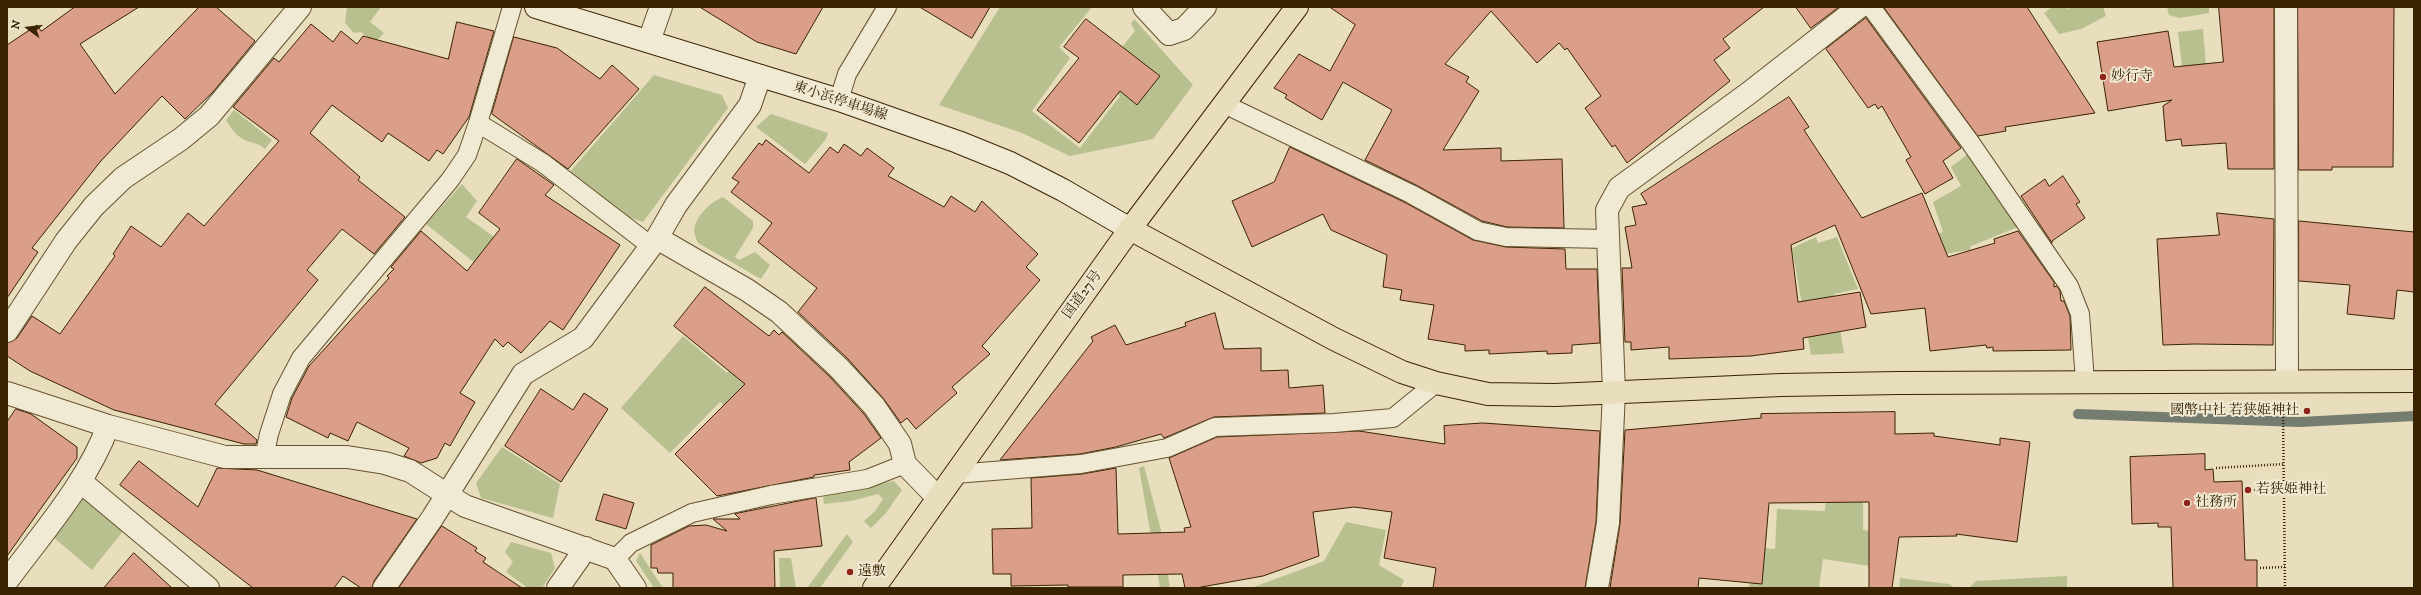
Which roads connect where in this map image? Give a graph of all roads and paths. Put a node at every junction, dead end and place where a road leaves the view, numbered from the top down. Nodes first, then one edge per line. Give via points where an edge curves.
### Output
1 (300, 7) edge
2 (512, 7) edge
3 (536, 7) edge
4 (661, 7) edge
5 (887, 7) edge
6 (1144, 7) edge
7 (1204, 7) edge
8 (1297, 7) edge
9 (1859, 7) edge
10 (1871, 7) edge
11 (2286, 7) edge
12 (649, 40) junction
13 (760, 76) junction
14 (839, 100) junction
15 (1224, 104) junction
16 (478, 123) junction
17 (1130, 230) junction
18 (1608, 239) junction
19 (654, 242) junction
20 (7, 331) edge
21 (2085, 381) junction
22 (2288, 381) junction
23 (2414, 381) edge
24 (1436, 383) junction
25 (1614, 392) junction
26 (7, 393) edge
27 (2283, 409) dead end
28 (108, 426) junction
29 (264, 458) junction
30 (905, 464) junction
31 (2284, 464) junction
32 (2216, 468) dead end
33 (954, 474) junction
34 (80, 481) junction
35 (2306, 488) dead end
36 (2245, 490) dead end
37 (2284, 490) junction
38 (446, 494) junction
39 (938, 498) junction
40 (586, 548) junction
41 (615, 559) junction
42 (2285, 567) junction
43 (2260, 568) dead end
44 (7, 581) edge
45 (208, 588) edge
46 (384, 588) edge
47 (558, 588) edge
48 (635, 588) edge
49 (874, 588) edge
50 (1597, 588) edge
51 (2285, 588) edge

1 - 20 street via 209,116 181,139 124,178 94,206 66,241
2 - 16 lane
3 - 12 street, 東小浜停車場線
4 - 12 street
5 - 14 lane via 847,74
6 - 7 street via 1169,34 1184,29
8 - 15 main road, 国道27号
9 - 18 street via 1749,93 1619,188 1607,210
10 - 21 lane via 1970,142 2069,286 2080,314
11 - 22 street
12 - 13 street, 東小浜停車場線
13 - 14 street, 東小浜停車場線
13 - 19 street via 750,105 676,205
14 - 17 street, 東小浜停車場線 via 958,142 1010,164 1063,190
15 - 17 main road, 国道27号
15 - 18 lane via 1411,194 1478,231 1506,237
16 - 19 lane via 542,163
16 - 29 lane via 467,155 450,180 301,358 282,394
17 - 24 main road via 1334,338 1402,372
17 - 33 main road, 国道27号
18 - 25 street
19 - 30 street via 747,290 779,312 874,406 900,444
19 - 38 street via 583,338 523,374
21 - 22 main road
21 - 25 main road via 1789,385
22 - 23 main road
24 - 25 main road via 1488,394 1555,395
24 - 33 lane via 1393,418 1334,423 1215,427 1167,448 1081,464
25 - 50 street via 1608,523
26 - 28 street
27 - 31 path
28 - 29 street via 226,457
28 - 34 street via 101,445
29 - 38 street via 347,456 385,463 410,471
30 - 39 street
30 - 41 lane via 867,479 770,495 692,514 631,543
31 - 32 path
31 - 37 path
33 - 39 main road, 国道27号
34 - 44 street
34 - 45 street
35 - 37 path
36 - 37 path
37 - 42 path
38 - 40 street via 465,506
38 - 46 street
39 - 49 main road, 国道27号
40 - 41 street
40 - 47 street
41 - 48 street
42 - 43 path
42 - 51 path

